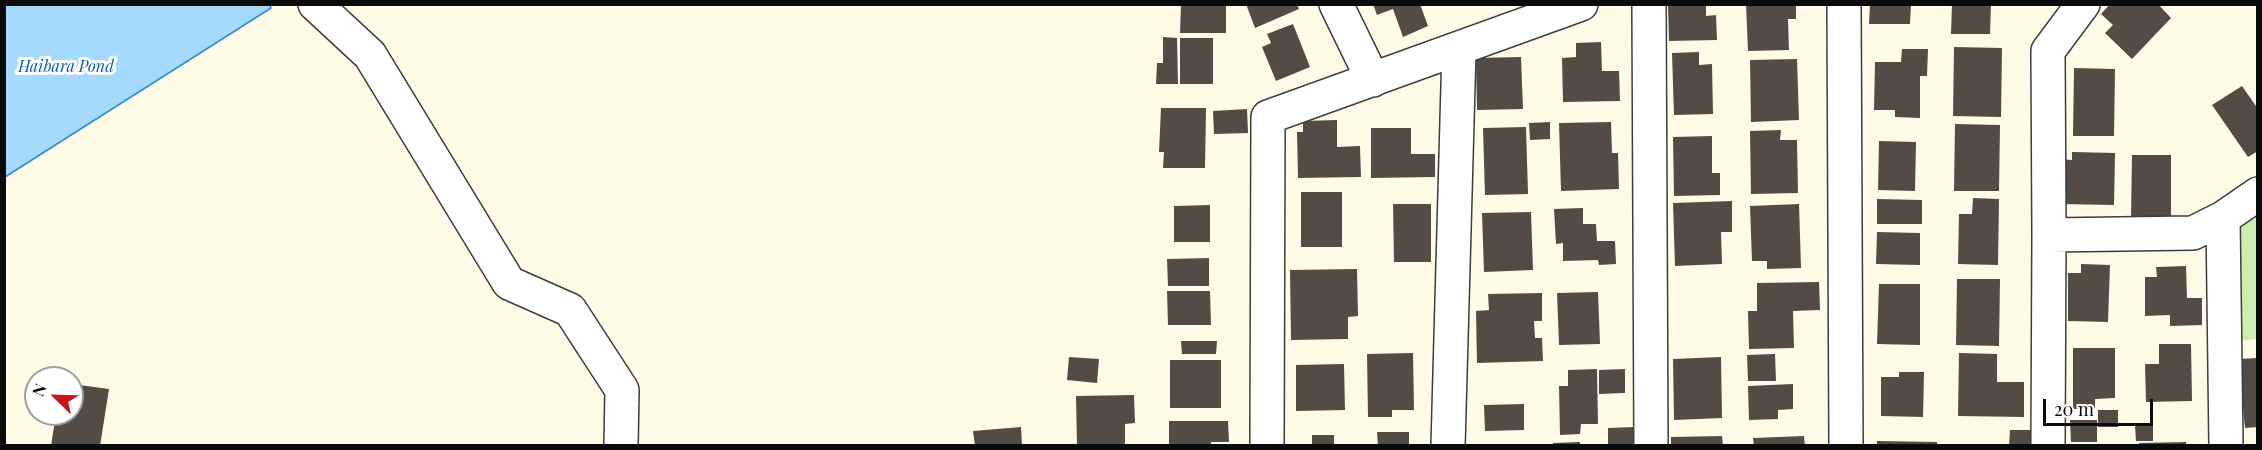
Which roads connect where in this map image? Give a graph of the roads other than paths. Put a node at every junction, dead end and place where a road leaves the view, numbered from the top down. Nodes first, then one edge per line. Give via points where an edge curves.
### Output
1 (315, 4) edge
2 (1336, 4) edge
3 (1581, 4) edge
4 (1649, 4) edge
5 (1844, 4) edge
6 (2085, 5) edge
7 (1459, 49) junction
8 (1373, 80) junction
9 (2258, 194) edge
10 (2223, 218) junction
11 (2049, 235) junction
12 (621, 446) edge
13 (1267, 446) edge
14 (1448, 446) edge
15 (1651, 446) edge
16 (1846, 446) edge
17 (2048, 446) edge
18 (2226, 446) edge

1 - 12 street via 370,55 509,283 570,310 622,390
2 - 8 street
3 - 7 street
4 - 15 street
5 - 16 street
6 - 11 street via 2048,51
7 - 8 street
7 - 14 street
8 - 13 street via 1268,117
9 - 10 street
10 - 11 street via 2193,232
10 - 18 street
11 - 17 street

